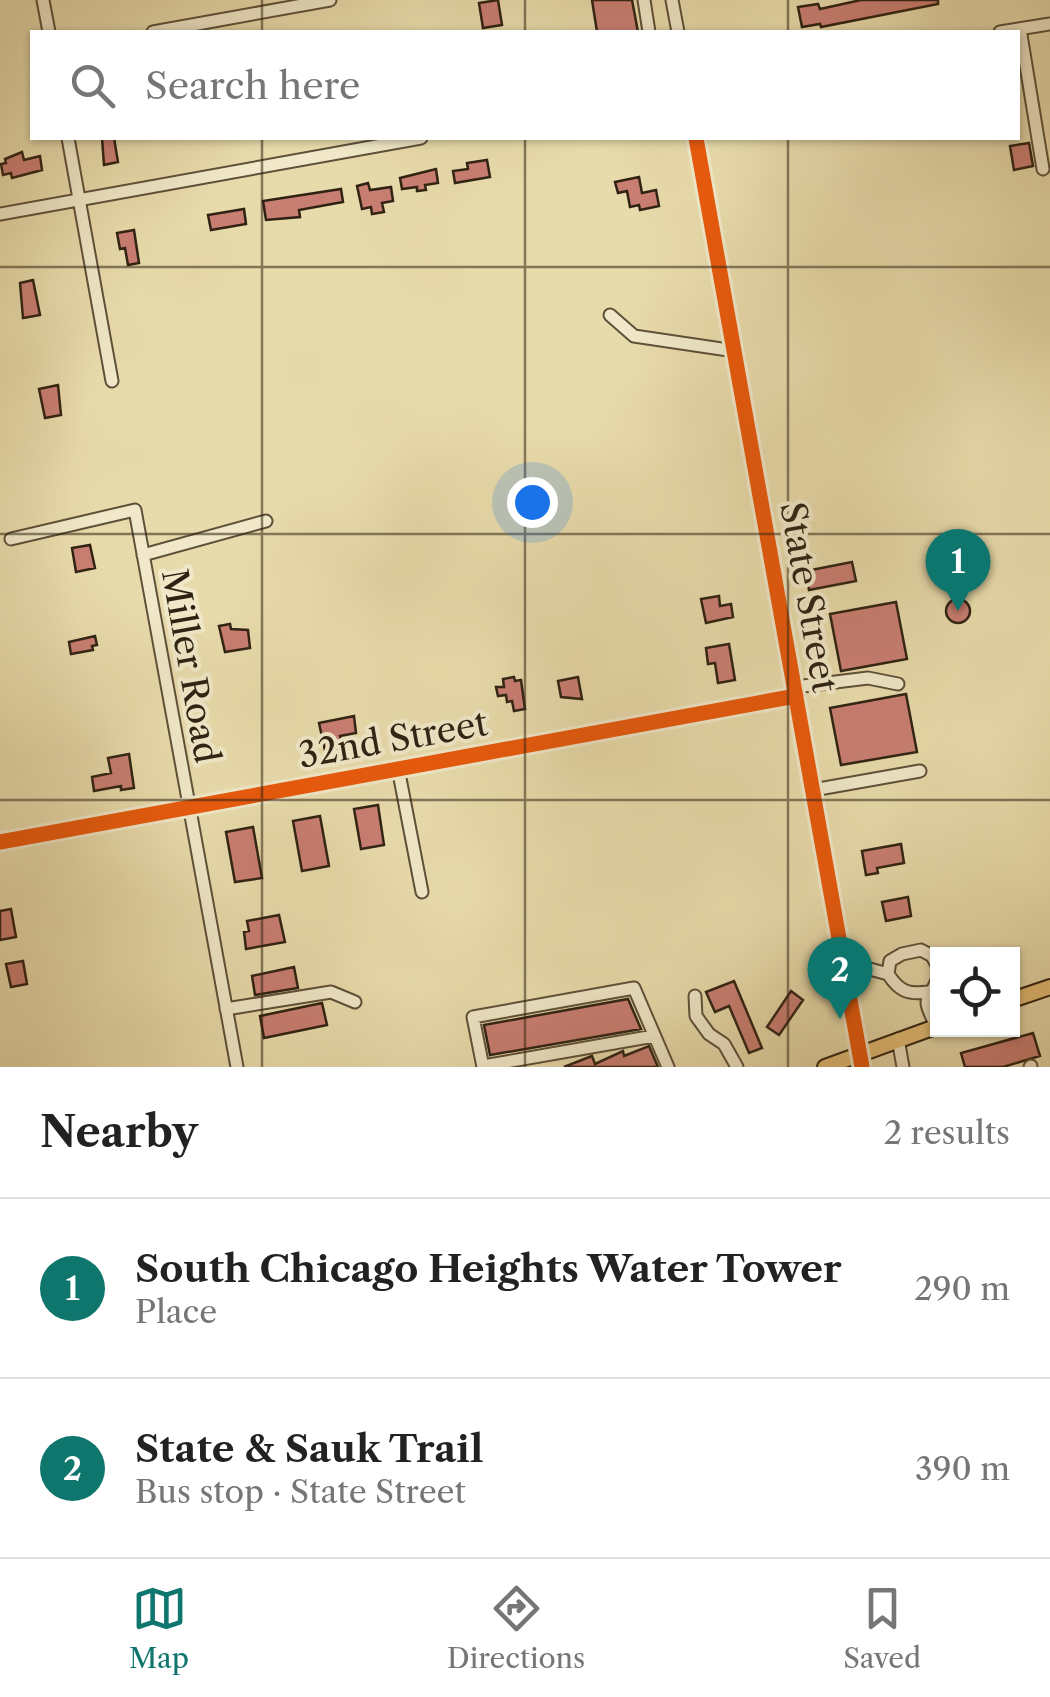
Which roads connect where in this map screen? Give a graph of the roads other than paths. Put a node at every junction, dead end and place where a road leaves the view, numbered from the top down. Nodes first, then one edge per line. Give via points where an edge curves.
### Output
1 (43, 0) edge
2 (330, 0) edge
3 (644, 0) edge
4 (672, 0) edge
5 (1050, 24) edge
6 (1020, 29) junction
7 (49, 30) edge
8 (164, 30) edge
9 (649, 30) edge
10 (678, 30) edge
11 (1013, 30) edge
12 (68, 140) edge
13 (410, 140) edge
14 (696, 140) edge
15 (1044, 168) dead end
16 (79, 199) junction
17 (0, 214) edge
18 (610, 315) dead end
19 (734, 352) junction
20 (112, 381) dead end
21 (266, 520) dead end
22 (12, 539) dead end
23 (144, 555) junction
24 (898, 684) dead end
25 (795, 692) junction
26 (398, 768) junction
27 (920, 772) dead end
28 (813, 790) junction
29 (188, 807) junction
30 (0, 842) edge
31 (422, 892) dead end
32 (930, 955) edge
33 (846, 972) junction
34 (888, 974) junction
35 (1050, 987) edge
36 (930, 989) edge
37 (928, 992) junction
38 (695, 996) dead end
39 (1020, 997) edge
40 (354, 1002) dead end
41 (226, 1009) junction
42 (930, 1013) edge
43 (930, 1029) edge
44 (654, 1036) junction
45 (898, 1040) junction
46 (861, 1060) edge
47 (513, 1064) edge
48 (483, 1066) edge
49 (237, 1067) edge
50 (668, 1067) edge
51 (737, 1067) edge
52 (825, 1067) edge
53 (903, 1067) edge

1 - 7 street
2 - 8 street
3 - 9 street
4 - 10 street
5 - 6 street
6 - 11 street
6 - 15 street
12 - 16 street
13 - 16 street
14 - 19 street, State Street
16 - 17 street
16 - 20 street
18 - 19 street via 634,336
19 - 25 street, State Street
21 - 23 street
22 - 23 street, Miller Road via 135,510
23 - 29 street, Miller Road
24 - 25 street, 32nd Street via 868,678
25 - 26 street, 32nd Street
25 - 28 street, State Street
26 - 29 street, 32nd Street
26 - 31 street
27 - 28 street
28 - 33 street, State Street
29 - 30 street, 32nd Street
29 - 41 street, Miller Road
32 - 34 street via 902,954 890,961
33 - 34 street
33 - 46 street, State Street
34 - 37 street via 912,995
35 - 39 main road
36 - 37 street
37 - 42 street
38 - 51 street via 696,1016
40 - 41 street via 331,992
41 - 49 street, Miller Road
43 - 45 main road
44 - 47 street
44 - 48 street via 634,988 473,1017
44 - 50 street
45 - 46 main road
45 - 53 street
46 - 52 main road
47 - 48 street

